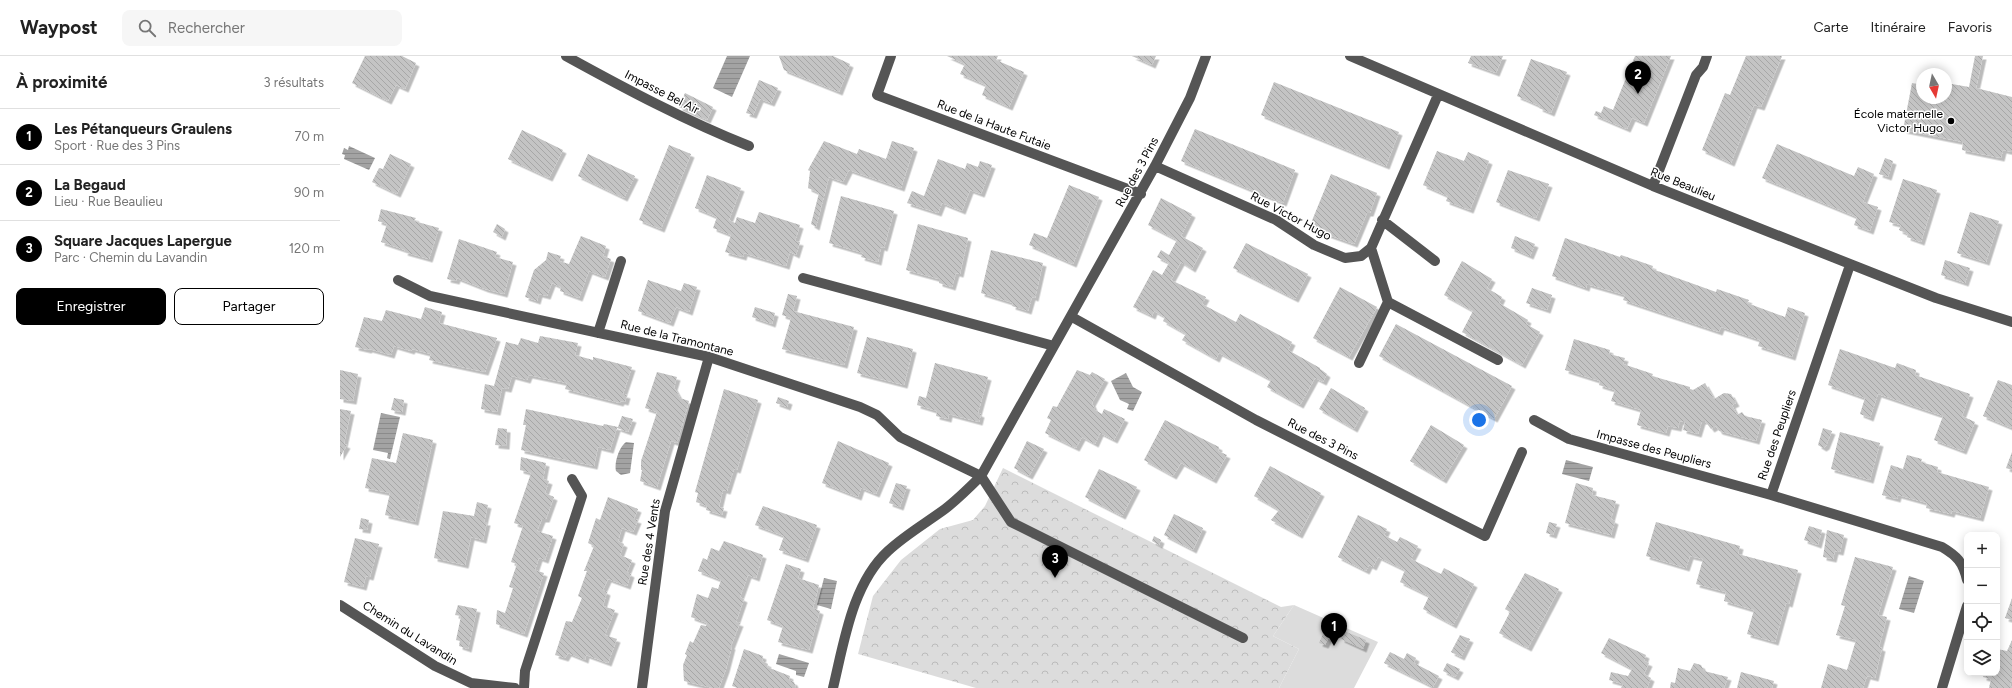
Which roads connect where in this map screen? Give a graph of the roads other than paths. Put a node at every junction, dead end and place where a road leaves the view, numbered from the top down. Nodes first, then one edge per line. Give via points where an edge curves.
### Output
1 (566, 56) edge
2 (891, 56) edge
3 (1206, 56) edge
4 (1350, 56) edge
5 (1707, 56) edge
6 (1438, 95) junction
7 (749, 146) dead end
8 (1156, 166) junction
9 (1652, 186) junction
10 (1141, 194) junction
11 (1382, 220) junction
12 (1371, 248) junction
13 (621, 261) dead end
14 (1435, 261) dead end
15 (1850, 265) junction
16 (803, 278) dead end
17 (398, 280) dead end
18 (1388, 302) junction
19 (1072, 317) junction
20 (2012, 322) edge
21 (598, 333) junction
22 (1054, 346) junction
23 (709, 357) junction
24 (1498, 360) dead end
25 (1359, 363) dead end
26 (1534, 420) dead end
27 (1522, 452) dead end
28 (981, 476) junction
29 (572, 478) dead end
30 (1771, 495) junction
31 (1964, 568) edge
32 (340, 605) edge
33 (1964, 616) edge
34 (1243, 638) dead end
35 (515, 688) edge
36 (524, 688) edge
37 (642, 688) edge
38 (833, 688) edge
39 (1942, 688) edge

1 - 7 street, Impasse Bel Air via 701,127
2 - 10 street, Rue de la Haute Futaie via 877,95
3 - 8 street, Rue des 3 Pins via 1190,98
4 - 6 street, Rue Beaulieu
5 - 9 street via 1696,75
6 - 9 street, Rue Beaulieu
6 - 11 street
8 - 10 street, Rue des 3 Pins
8 - 12 street, Rue Victor Hugo via 1276,220 1314,245 1345,258 1361,256
9 - 15 street, Rue Beaulieu
10 - 19 street, Rue des 3 Pins
11 - 12 street
11 - 14 street
12 - 18 street
13 - 21 street
15 - 20 street, Rue Beaulieu via 1936,298
15 - 30 street, Rue des Peupliers
16 - 22 street
17 - 21 street, Rue de la Tramontane via 430,296
18 - 24 street
18 - 25 street
19 - 22 street, Rue des 3 Pins
19 - 27 street, Rue des 3 Pins via 1256,420 1485,536
21 - 23 street, Rue de la Tramontane
22 - 28 street, Rue des 3 Pins
23 - 28 street, Rue de la Tramontane via 860,407 877,415 900,437
23 - 37 street, Rue des 4 Vents via 665,511
26 - 30 street, Impasse des Peupliers via 1568,439
28 - 34 street via 1010,522
28 - 38 street via 945,509 886,552 859,593
29 - 36 street via 582,496 525,671
30 - 31 street, Rue des Peupliers via 1942,547 1956,556
32 - 35 street, Chemin du Lavandin via 441,669 471,683
33 - 39 street

